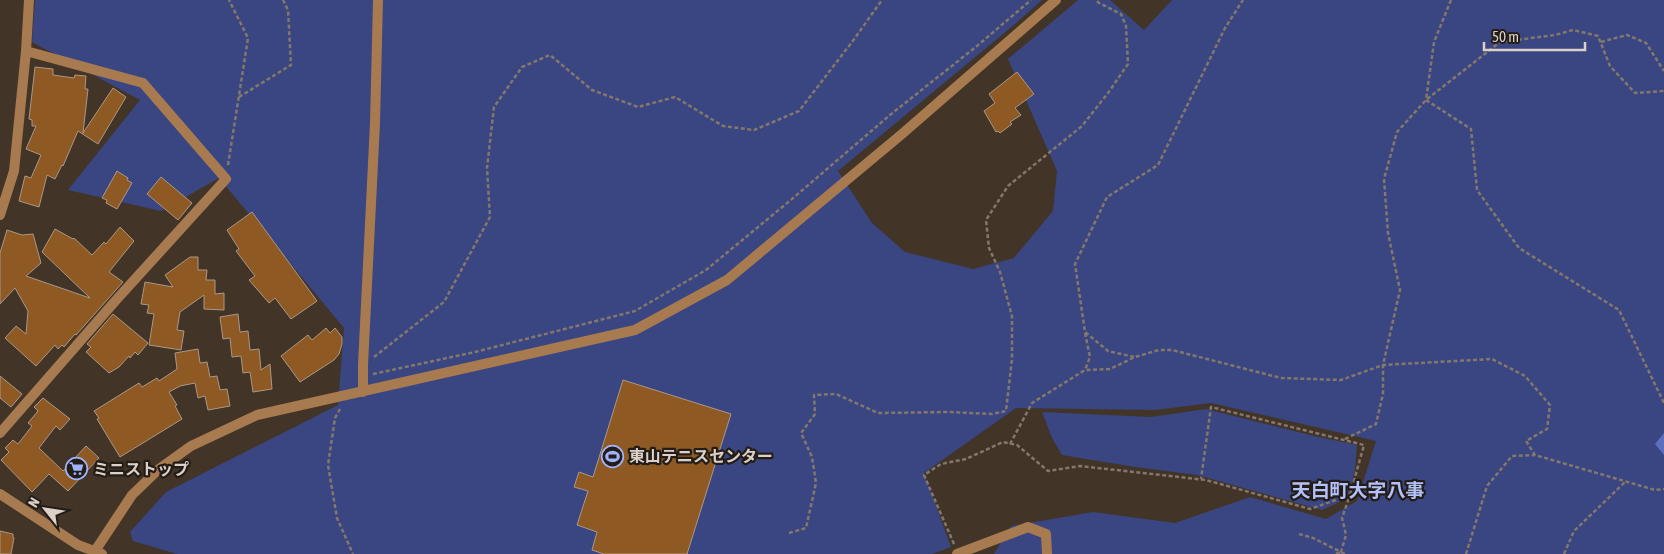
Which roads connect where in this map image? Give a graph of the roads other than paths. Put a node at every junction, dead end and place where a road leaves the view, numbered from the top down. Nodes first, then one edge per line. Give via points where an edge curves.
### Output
1 (29, 0) edge
2 (378, 0) edge
3 (1056, 0) edge
4 (26, 51) junction
5 (0, 215) edge
6 (363, 392) junction
7 (0, 433) edge
8 (0, 494) edge
9 (969, 552) edge
10 (96, 553) edge
11 (958, 554) edge
12 (1047, 554) edge

1 - 4 street
2 - 6 street
3 - 6 street via 727,280 635,330
4 - 5 street via 14,171
4 - 7 street via 144,83 226,179
6 - 10 street via 257,415 190,446 132,495
8 - 10 street
9 - 11 street
9 - 12 street via 1028,527 1046,534

